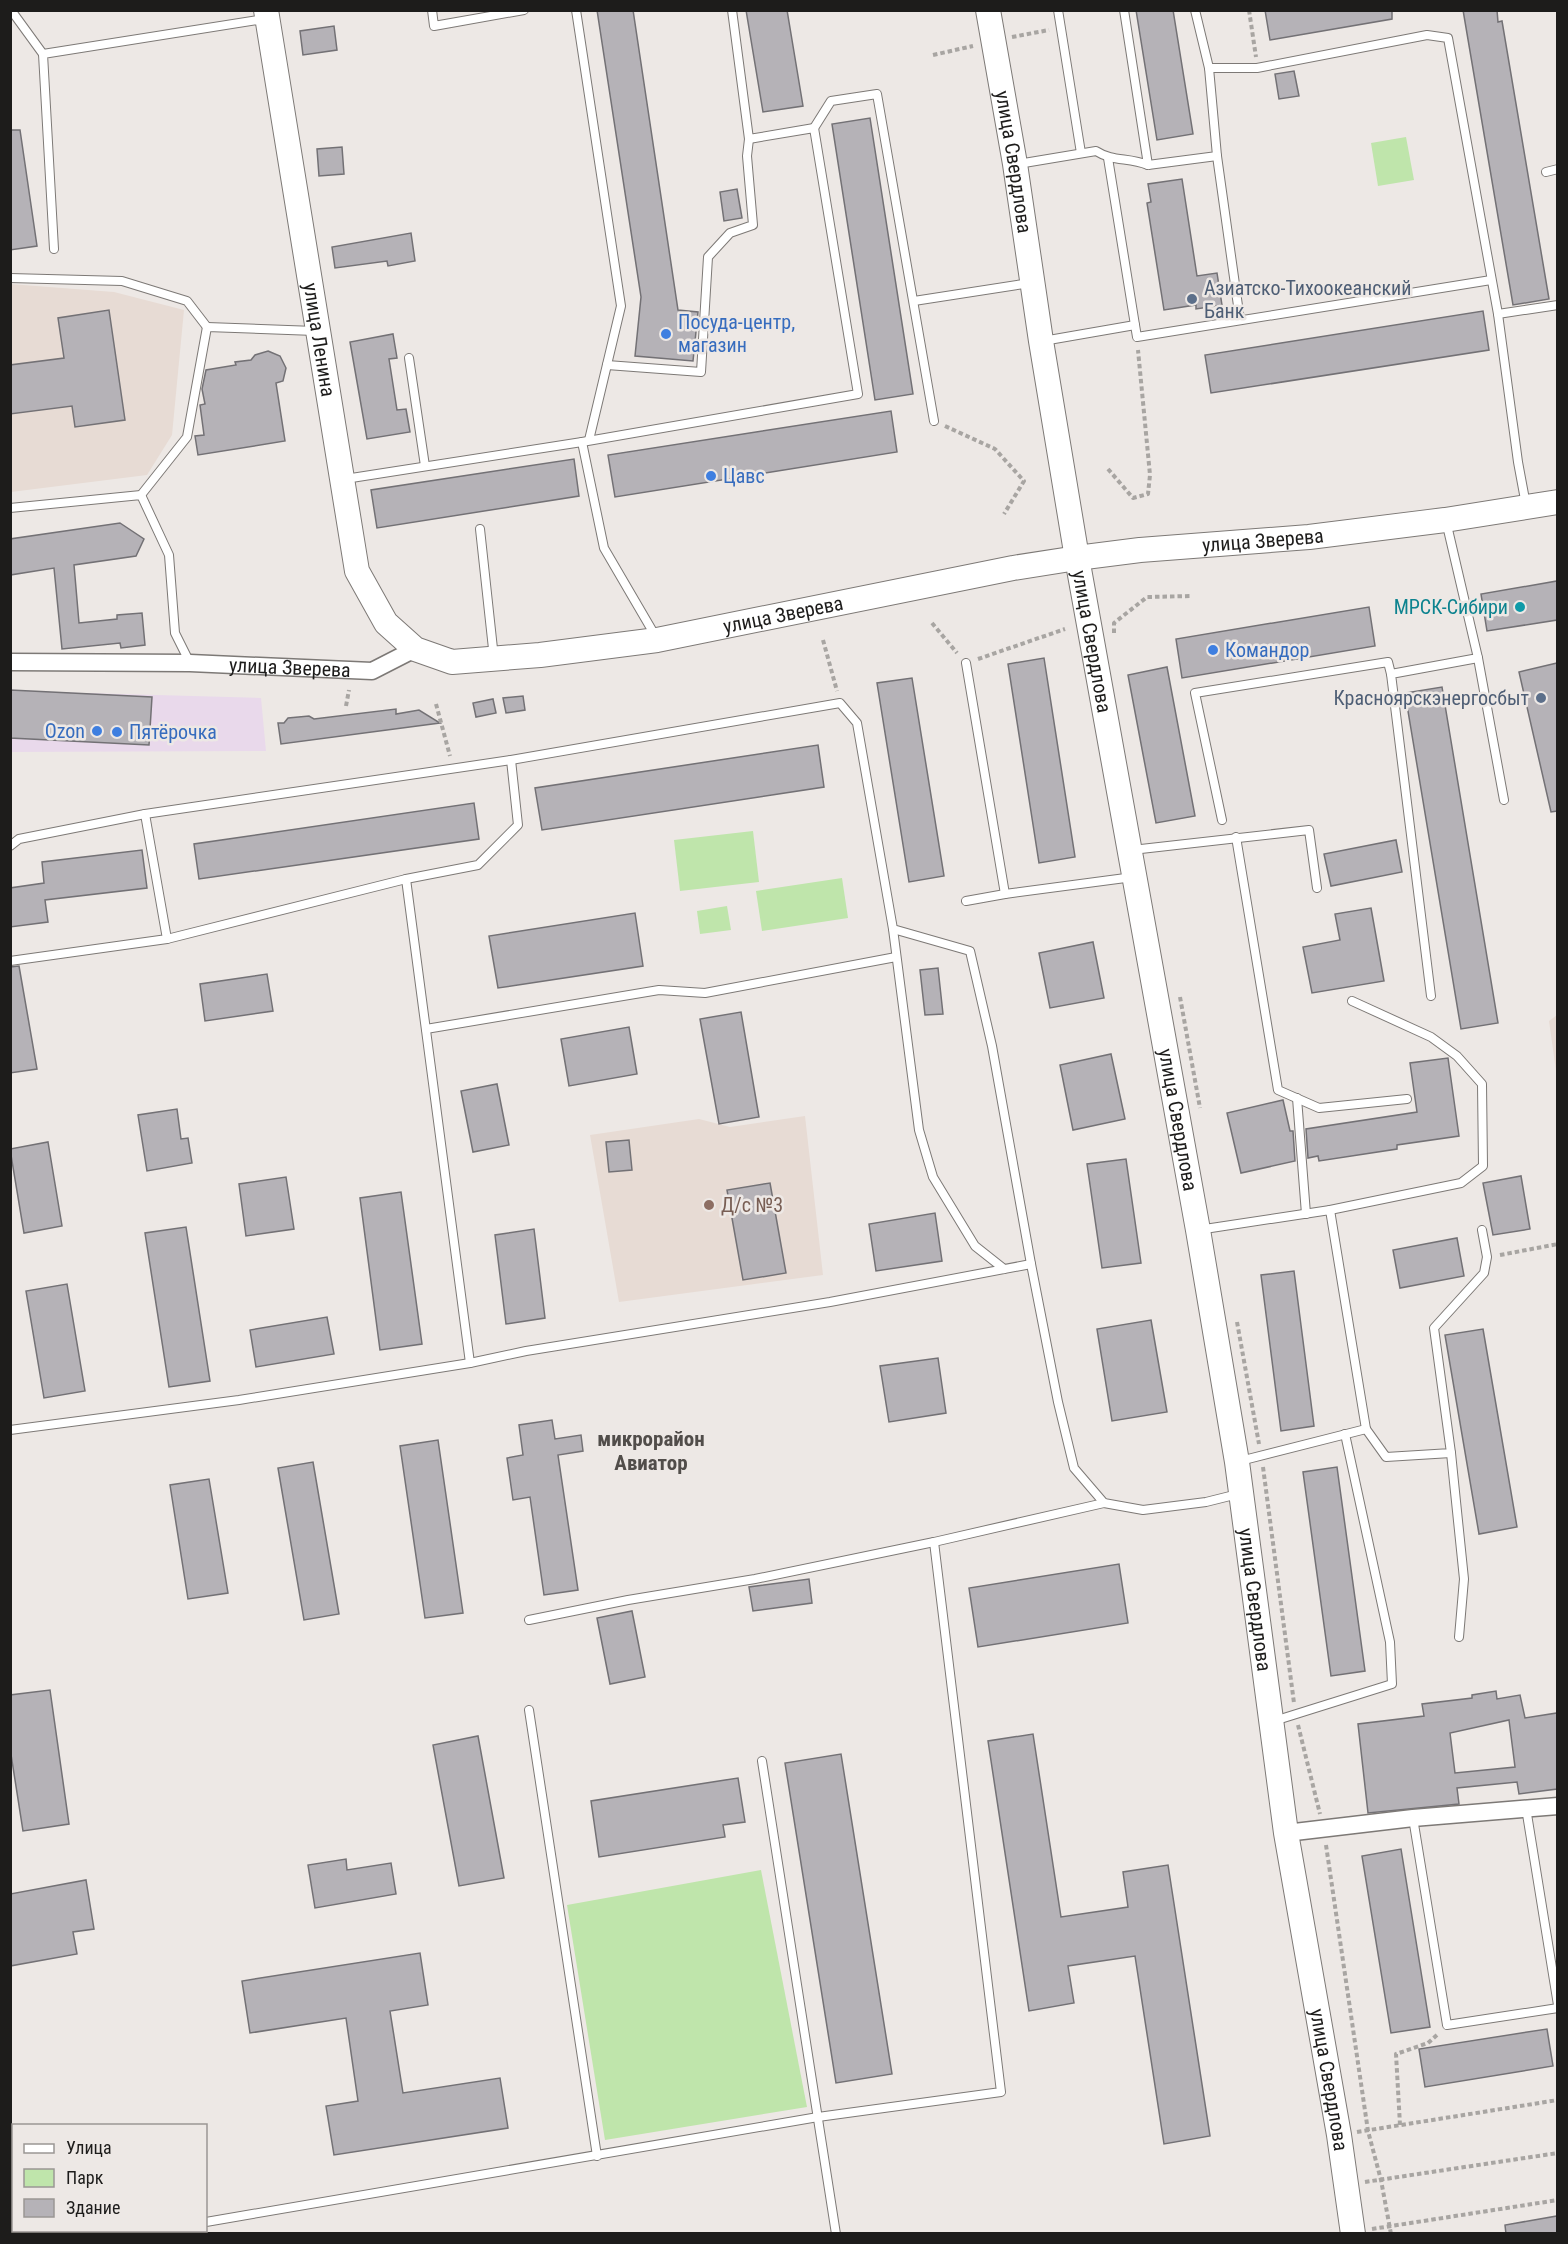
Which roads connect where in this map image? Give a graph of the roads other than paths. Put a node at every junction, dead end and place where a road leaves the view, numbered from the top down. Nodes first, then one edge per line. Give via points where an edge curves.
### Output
1 (11, 10) edge
2 (432, 10) edge
3 (524, 10) edge
4 (576, 10) edge
5 (732, 10) edge
6 (988, 10) edge
7 (1058, 10) edge
8 (1124, 10) edge
9 (1196, 10) edge
10 (267, 15) edge
11 (43, 54) junction
12 (1209, 68) junction
13 (814, 128) junction
14 (749, 139) junction
15 (1081, 153) junction
16 (1217, 156) junction
17 (1108, 158) junction
18 (1015, 164) junction
19 (1148, 165) junction
20 (1557, 169) edge
21 (1546, 172) dead end
22 (54, 249) dead end
23 (10, 278) edge
24 (1491, 280) junction
25 (1032, 283) junction
26 (914, 301) junction
27 (1557, 305) edge
28 (1498, 314) junction
29 (1240, 320) junction
30 (1135, 325) junction
31 (207, 327) junction
32 (319, 331) junction
33 (1041, 341) junction
34 (409, 358) dead end
35 (607, 365) junction
36 (934, 421) road end
37 (586, 441) junction
38 (425, 466) junction
39 (342, 479) junction
40 (141, 495) junction
41 (1557, 502) edge
42 (10, 508) edge
43 (1527, 508) junction
44 (1446, 520) junction
45 (480, 529) dead end
46 (1077, 558) junction
47 (657, 640) junction
48 (415, 650) junction
49 (494, 658) junction
50 (1478, 658) junction
51 (10, 662) edge
52 (190, 663) junction
53 (966, 663) road end
54 (1391, 674) junction
55 (511, 760) junction
56 (1504, 800) dead end
57 (145, 814) junction
58 (1222, 820) dead end
59 (1236, 837) junction
60 (10, 846) edge
61 (1128, 850) junction
62 (1133, 876) junction
63 (406, 879) junction
64 (1317, 888) dead end
65 (1005, 894) junction
66 (966, 902) dead end
67 (893, 929) junction
68 (167, 939) junction
69 (896, 957) junction
70 (10, 961) edge
71 (1431, 996) dead end
72 (1352, 1001) dead end
73 (426, 1029) junction
74 (1296, 1098) junction
75 (1407, 1099) dead end
76 (1330, 1210) junction
77 (1306, 1214) junction
78 (1198, 1230) junction
79 (1482, 1230) dead end
80 (1031, 1263) junction
81 (1004, 1269) junction
82 (470, 1363) junction
83 (1366, 1429) junction
84 (10, 1430) edge
85 (1345, 1434) junction
86 (1450, 1453) junction
87 (1237, 1462) junction
88 (1241, 1494) junction
89 (1104, 1503) junction
90 (934, 1542) junction
91 (530, 1620) dead end
92 (1459, 1637) dead end
93 (529, 1710) dead end
94 (1273, 1721) junction
95 (762, 1761) dead end
96 (1557, 1806) edge
97 (1526, 1808) junction
98 (1413, 1818) junction
99 (1286, 1833) junction
100 (1557, 2006) edge
101 (818, 2117) junction
102 (597, 2156) junction
103 (207, 2222) edge
104 (1353, 2233) edge
105 (836, 2234) edge

1 - 11 lane
2 - 3 lane via 434,26
4 - 35 lane via 621,306
5 - 14 lane
6 - 18 main road, улица Свердлова
7 - 15 lane
8 - 19 lane
9 - 12 lane
10 - 11 lane
10 - 32 main road, улица Ленина
11 - 22 lane
12 - 16 lane
12 - 24 lane via 1257,68 1428,34 1448,38
13 - 14 lane
13 - 26 lane via 831,101 877,94
13 - 37 lane via 858,394
14 - 35 lane via 753,225 730,233 708,257 702,372
15 - 17 lane via 1096,151
15 - 18 lane
16 - 19 lane
16 - 29 lane
17 - 19 lane via 1132,159
17 - 30 lane
18 - 25 main road, улица Свердлова
20 - 21 lane
23 - 31 lane via 122,280 187,301
24 - 28 lane
24 - 29 lane
25 - 26 lane
25 - 33 main road, улица Свердлова
26 - 36 lane
27 - 28 lane
28 - 43 lane
29 - 30 lane via 1137,337
30 - 33 lane
31 - 32 lane
31 - 40 lane via 187,437
32 - 39 main road, улица Ленина
33 - 46 main road, улица Свердлова
34 - 38 lane
35 - 37 lane
37 - 38 lane
37 - 47 lane via 604,548
38 - 39 lane
39 - 48 main road, улица Ленина via 357,571 386,623
40 - 42 lane
40 - 52 lane via 169,555 175,633
41 - 43 main road, улица Зверева
43 - 44 main road, улица Зверева
44 - 46 main road, улица Зверева
44 - 50 lane
45 - 49 lane
46 - 47 main road, улица Зверева
46 - 61 main road, улица Свердлова
47 - 49 main road, улица Зверева
48 - 49 main road, улица Зверева via 452,662
48 - 52 street, улица Зверева via 372,671
50 - 54 lane
50 - 56 lane
51 - 52 street, улица Зверева
53 - 65 lane
54 - 58 lane via 1388,662 1195,693
54 - 71 lane
55 - 57 lane
55 - 63 lane via 518,825 478,865
55 - 67 lane via 840,703 857,723
57 - 60 lane via 19,839
57 - 68 lane
59 - 61 lane
59 - 64 lane via 1309,830
59 - 74 lane via 1278,1090
61 - 62 main road, улица Свердлова
62 - 65 lane
62 - 78 main road, улица Свердлова
63 - 68 lane
63 - 73 lane
65 - 66 lane
67 - 69 lane
67 - 80 lane via 970,951 992,1046
68 - 70 lane
69 - 73 lane via 705,993 659,990
69 - 81 lane via 919,1130 933,1177 975,1246
72 - 76 lane via 1431,1037 1457,1056 1482,1084 1483,1167 1461,1183
73 - 82 lane
74 - 75 lane via 1319,1108
74 - 77 lane
76 - 77 lane
76 - 83 lane
77 - 78 lane
78 - 87 main road, улица Свердлова
79 - 86 lane via 1487,1257 1484,1274 1434,1329
80 - 81 lane
80 - 89 lane via 1074,1468
81 - 82 lane
82 - 84 lane via 239,1400
83 - 85 lane
83 - 86 lane via 1386,1457
85 - 87 lane
85 - 94 lane via 1390,1642 1392,1684
86 - 92 lane via 1464,1579
87 - 88 main road, улица Свердлова
88 - 89 lane via 1143,1510
88 - 94 main road, улица Свердлова
89 - 90 lane
90 - 91 lane
90 - 101 lane via 1001,2092
93 - 102 lane
94 - 99 main road, улица Свердлова
95 - 101 lane
96 - 97 street
97 - 98 street
97 - 100 lane
98 - 99 street
98 - 100 lane via 1447,2025
99 - 104 main road, улица Свердлова
101 - 102 lane
101 - 105 lane
102 - 103 lane

